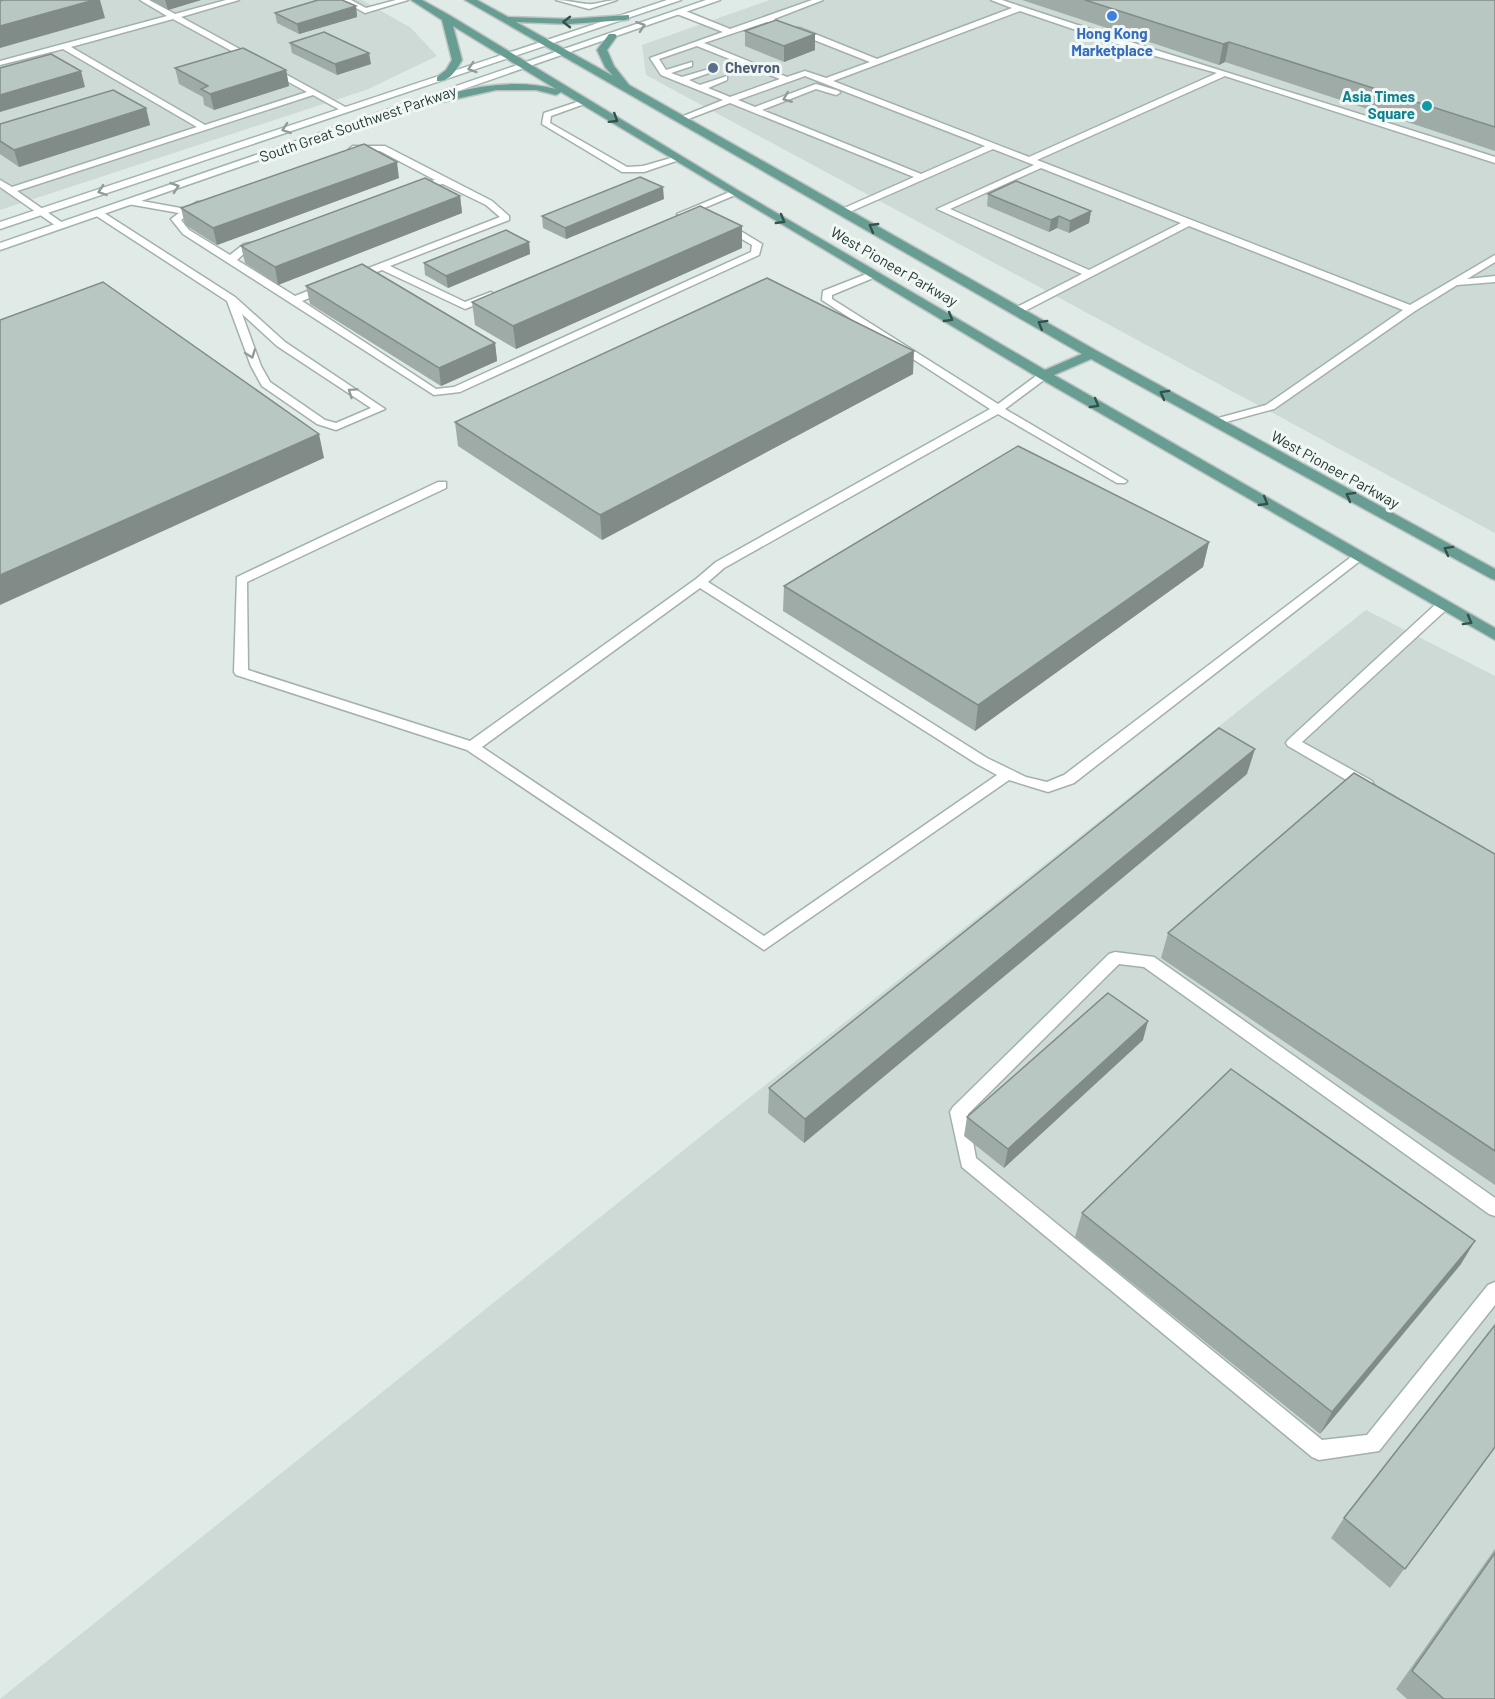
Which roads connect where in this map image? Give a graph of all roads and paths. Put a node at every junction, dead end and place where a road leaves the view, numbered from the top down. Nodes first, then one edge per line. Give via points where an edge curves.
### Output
1 (144, 0) edge
2 (235, 0) edge
3 (346, 0) edge
4 (404, 0) edge
5 (416, 0) edge
6 (470, 0) edge
7 (560, 0) edge
8 (613, 0) edge
9 (715, 0) edge
10 (819, 0) edge
11 (995, 0) edge
12 (672, 1) edge
13 (1020, 8) junction
14 (680, 12) junction
15 (175, 16) junction
16 (446, 17) junction
17 (626, 17) junction
18 (503, 18) junction
19 (767, 19) junction
20 (730, 32) junction
21 (612, 36) junction
22 (697, 43) junction
23 (548, 44) junction
24 (64, 46) junction
25 (562, 53) junction
26 (721, 53) junction
27 (510, 56) junction
28 (705, 58) dead end
29 (738, 60) junction
30 (878, 62) junction
31 (0, 63) edge
32 (689, 64) dead end
33 (722, 65) dead end
34 (526, 66) junction
35 (754, 66) junction
36 (706, 71) dead end
37 (739, 72) dead end
38 (664, 73) junction
39 (1225, 73) junction
40 (724, 78) dead end
41 (440, 79) junction
42 (786, 79) junction
43 (682, 80) junction
44 (826, 81) junction
45 (700, 88) junction
46 (315, 92) junction
47 (632, 93) junction
48 (730, 100) junction
49 (586, 102) junction
50 (345, 109) junction
51 (900, 109) junction
52 (755, 110) junction
53 (397, 111) junction
54 (680, 119) junction
55 (204, 128) junction
56 (992, 146) junction
57 (340, 153) edge
58 (678, 159) junction
59 (1029, 160) junction
60 (1495, 160) edge
61 (1041, 165) junction
62 (921, 177) junction
63 (444, 181) junction
64 (4, 188) edge
65 (407, 190) edge
66 (735, 193) junction
67 (210, 200) edge
68 (131, 202) junction
69 (696, 208) junction
70 (845, 211) junction
71 (42, 212) junction
72 (187, 212) junction
73 (98, 213) junction
74 (706, 214) edge
75 (674, 218) edge
76 (716, 220) edge
77 (1189, 222) junction
78 (0, 225) edge
79 (62, 226) junction
80 (268, 239) edge
81 (0, 247) edge
82 (1495, 258) edge
83 (231, 260) junction
84 (382, 266) junction
85 (874, 274) junction
86 (1090, 274) junction
87 (1495, 279) edge
88 (1453, 284) junction
89 (498, 292) edge
90 (231, 299) junction
91 (294, 300) junction
92 (1411, 309) junction
93 (1019, 310) junction
94 (1092, 354) junction
95 (1044, 375) junction
96 (998, 409) junction
97 (1215, 422) junction
98 (1121, 481) dead end
99 (442, 485) dead end
100 (1359, 556) junction
101 (1495, 575) edge
102 (700, 582) junction
103 (1442, 606) junction
104 (1495, 635) edge
105 (471, 747) junction
106 (1008, 774) junction
107 (1384, 795) edge
108 (1495, 1208) edge
109 (1495, 1291) edge

1 - 15 lane
2 - 15 lane
3 - 4 lane via 365,11
5 - 16 main road, West Pioneer Parkway
6 - 18 main road, West Pioneer Parkway
7 - 8 lane via 589,7
9 - 14 main road, South Great Southwest Parkway
10 - 19 lane
11 - 13 lane
12 - 17 main road, South Great Southwest Parkway
13 - 30 lane
13 - 39 lane
14 - 20 lane
21 -> 14 main road, South Great Southwest Parkway
15 - 24 lane
15 - 46 lane
16 - 27 main road, West Pioneer Parkway
16 - 41 main road via 457,60
17 -> 18 main road via 590,22
17 - 23 main road, South Great Southwest Parkway
18 - 23 main road, West Pioneer Parkway
19 - 20 lane
19 - 30 lane
20 - 22 lane
21 - 25 main road, South Great Southwest Parkway
21 - 47 main road via 602,50 610,67
22 - 26 lane
22 - 38 lane via 654,58
23 - 25 main road, West Pioneer Parkway
23 - 27 main road, South Great Southwest Parkway
24 - 31 lane
24 - 55 lane
25 - 34 main road, South Great Southwest Parkway
25 - 47 main road, West Pioneer Parkway
26 - 28 lane
26 - 29 lane
27 - 34 main road, West Pioneer Parkway
27 -> 41 main road, South Great Southwest Parkway
29 - 33 lane
29 - 35 lane
30 - 44 lane
32 - 38 lane
34 - 49 main road, West Pioneer Parkway
34 - 53 main road, South Great Southwest Parkway
35 - 37 lane
35 - 42 lane
36 - 43 lane
38 - 43 lane
39 - 59 lane
39 - 60 lane
40 - 45 lane
41 - 50 main road, South Great Southwest Parkway
42 - 44 lane via 805,73
42 - 48 lane
43 - 45 lane
44 - 51 lane
45 - 48 lane
46 - 50 lane
46 - 55 lane
47 - 54 main road, West Pioneer Parkway
48 - 52 lane
48 - 54 lane
49 - 53 main road via 537,85 503,86
49 -> 58 main road, West Pioneer Parkway
49 - 58 lane via 547,115 546,124 624,170 644,170
50 -> 71 main road, South Great Southwest Parkway
51 -> 52 lane via 890,113 816,86
51 - 56 lane
52 - 62 lane
68 -> 53 main road, South Great Southwest Parkway
54 - 70 main road, West Pioneer Parkway
55 - 64 lane
56 - 59 lane
56 - 62 lane
57 - 63 lane via 382,148
58 - 66 main road, West Pioneer Parkway
59 - 61 lane
61 - 77 lane
61 - 86 lane via 942,208
62 - 70 lane
63 - 65 lane
63 - 84 lane via 489,203 506,218
64 - 71 lane
66 - 69 lane
66 -> 85 main road, West Pioneer Parkway
67 - 72 lane
68 - 72 lane
68 - 73 main road, South Great Southwest Parkway
69 - 74 lane
69 - 75 lane
93 -> 70 main road, West Pioneer Parkway
71 - 78 main road, South Great Southwest Parkway
71 - 79 lane
72 - 83 lane via 176,219 186,232
73 - 79 main road, South Great Southwest Parkway
73 - 90 lane
76 - 91 lane via 758,244 756,253 456,390 434,392
77 - 86 lane
77 - 92 lane
79 - 81 main road, South Great Southwest Parkway
80 - 83 lane via 247,246
82 - 88 lane
83 - 91 lane
84 - 89 lane via 465,306
84 - 91 lane
85 -> 95 main road, West Pioneer Parkway
85 - 96 lane via 827,292 827,300
86 - 93 lane
87 - 88 lane
88 - 92 lane
90 -> 90 lane via 266,384 321,422 336,427 379,409 281,344
92 - 97 lane via 1270,407
94 -> 93 main road, West Pioneer Parkway
94 - 95 main road
97 -> 94 main road, West Pioneer Parkway
95 - 96 lane
95 -> 100 main road, West Pioneer Parkway
96 - 98 lane
96 - 102 lane via 720,565
101 -> 97 main road, West Pioneer Parkway
99 - 105 lane via 241,580 241,672
100 - 103 main road, West Pioneer Parkway
100 - 106 lane via 1069,778 1048,787 1022,782
102 - 105 lane
102 - 106 lane
103 -> 104 main road, West Pioneer Parkway
103 - 107 lane via 1293,743
105 - 106 lane via 764,944
108 - 109 lane via 1148,961 1115,958 959,1112 968,1162 1319,1450 1372,1444

